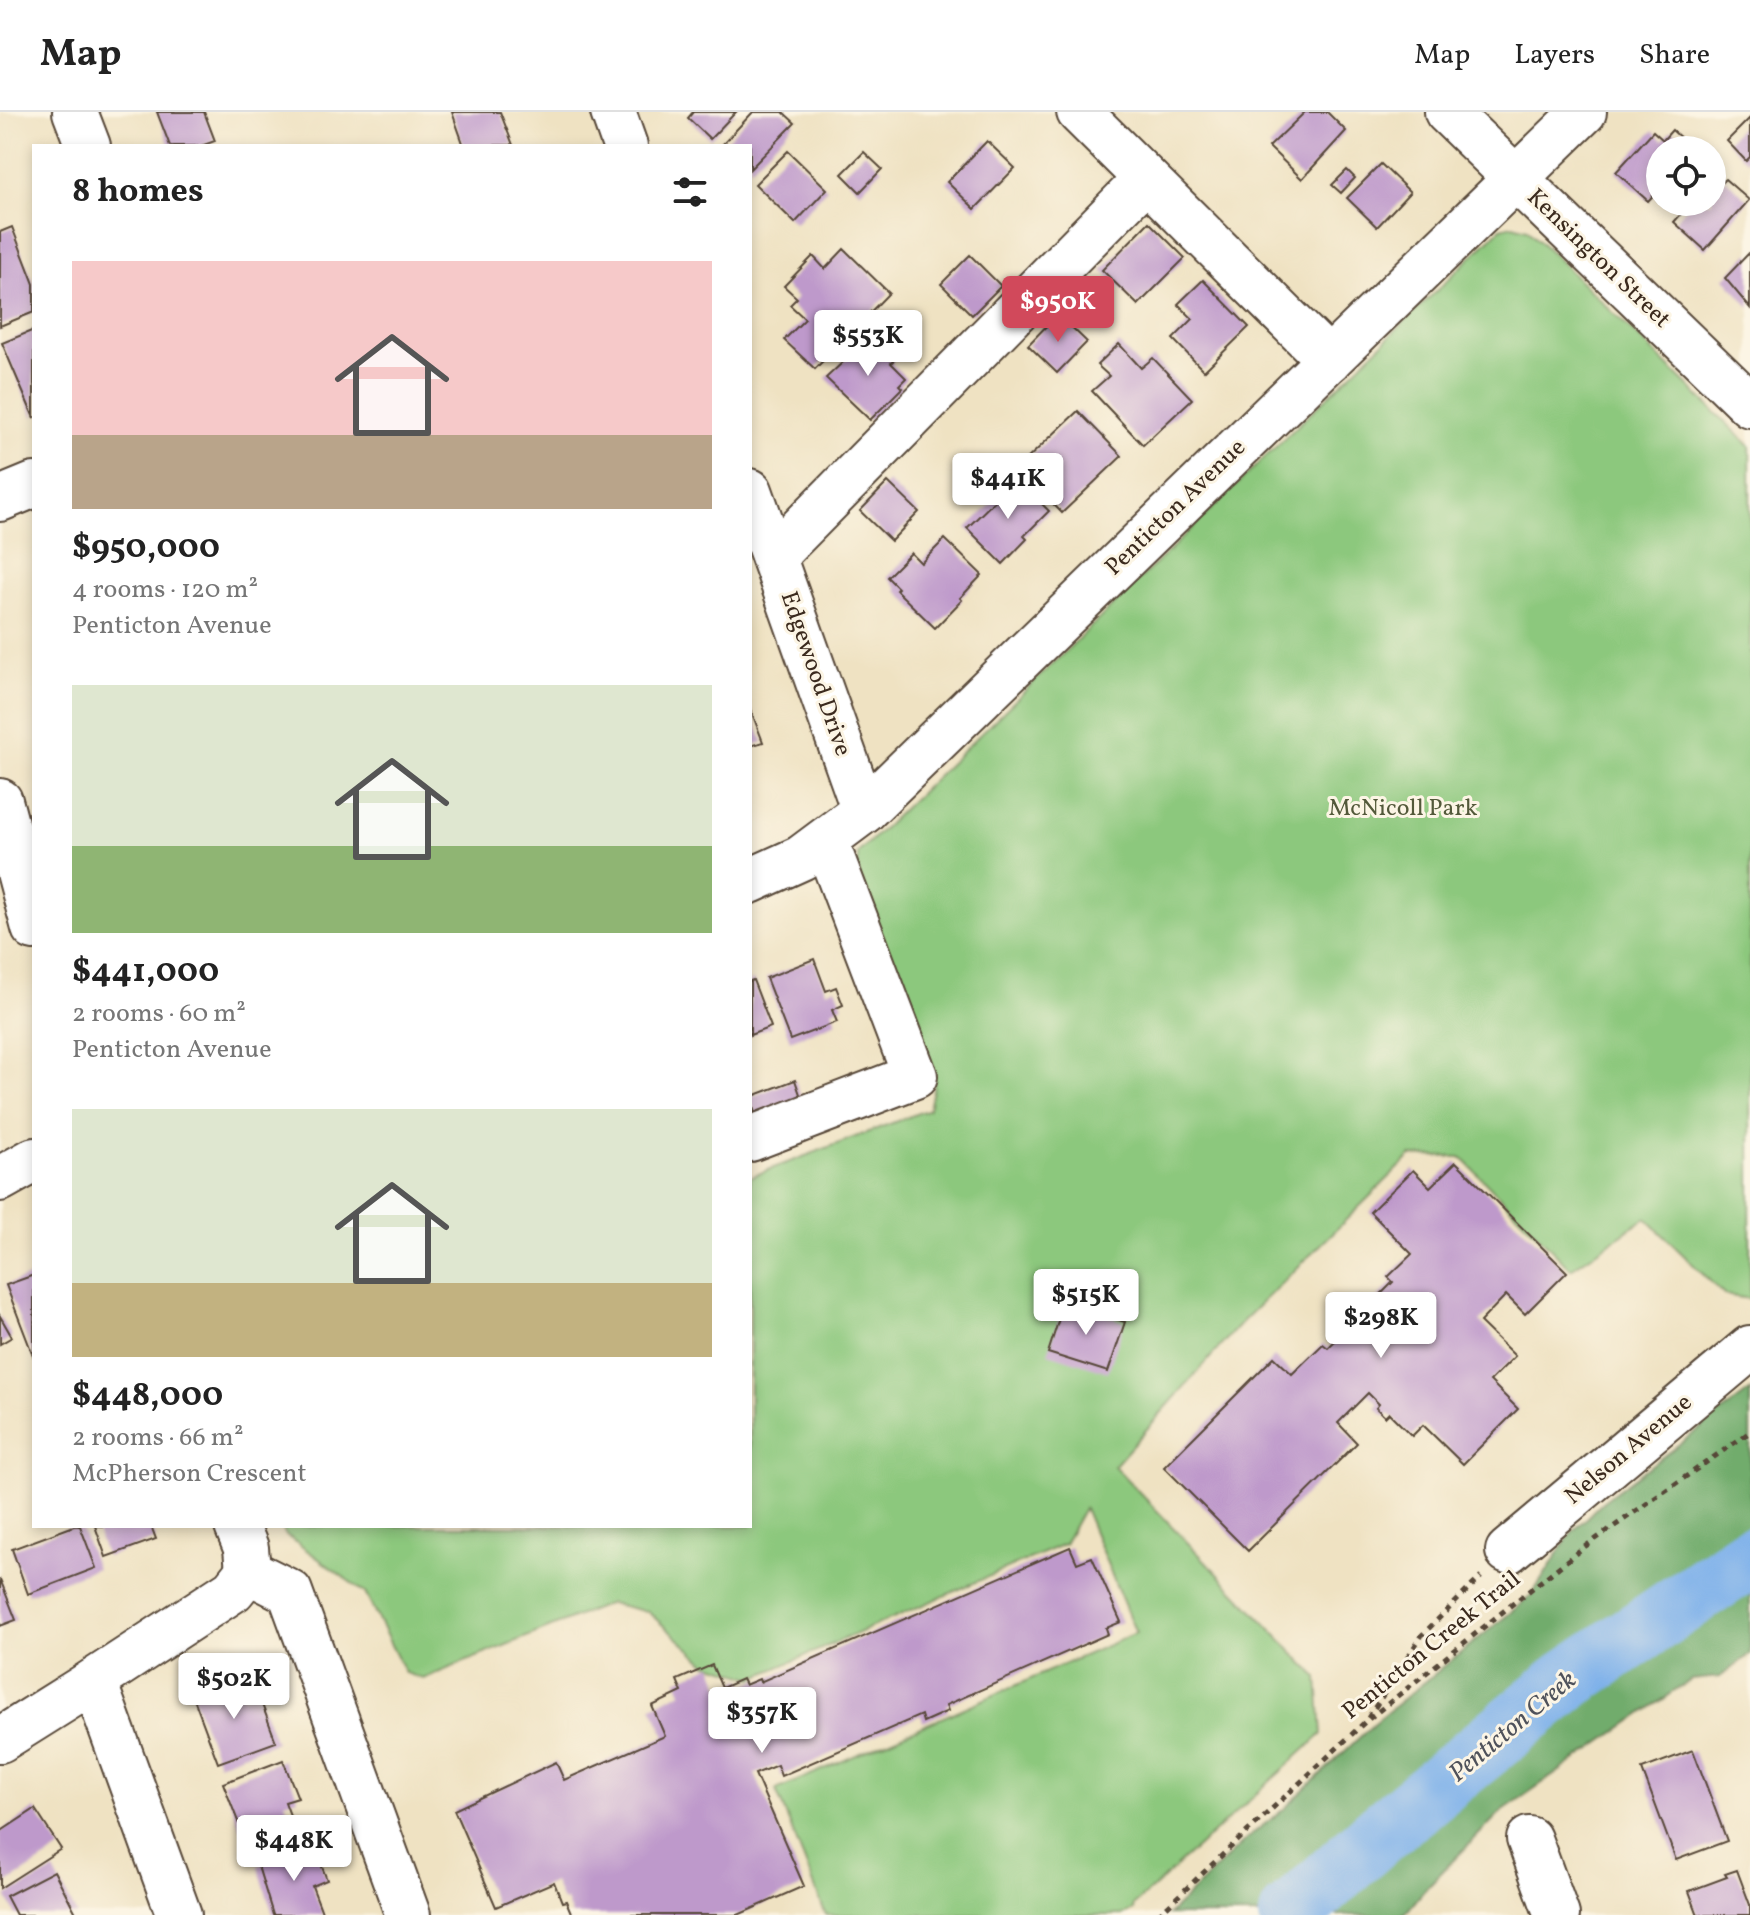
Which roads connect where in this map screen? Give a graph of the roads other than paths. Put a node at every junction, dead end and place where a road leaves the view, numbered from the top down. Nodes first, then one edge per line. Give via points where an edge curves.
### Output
1 (75, 112) edge
2 (613, 112) edge
3 (1079, 112) edge
4 (1447, 112) edge
5 (1584, 112) edge
6 (87, 144) edge
7 (624, 144) edge
8 (1146, 179) junction
9 (1515, 179) junction
10 (1329, 360) junction
11 (1750, 405) edge
12 (32, 486) edge
13 (0, 499) edge
14 (753, 509) edge
15 (774, 556) junction
16 (12, 802) edge
17 (864, 811) junction
18 (826, 842) junction
19 (752, 880) edge
20 (32, 917) edge
21 (752, 1138) edge
22 (32, 1161) edge
23 (0, 1179) edge
24 (1750, 1348) edge
25 (238, 1528) edge
26 (1508, 1551) road end
27 (248, 1571) junction
28 (94, 1681) junction
29 (0, 1740) edge
30 (1529, 1839) dead end
31 (179, 1915) edge
32 (408, 1915) edge
33 (1557, 1915) edge

1 - 6 street
2 - 7 street
3 - 8 street
4 - 9 street, Kensington Street
5 - 9 street, Penticton Avenue
8 - 10 street
8 - 15 street
9 - 10 street, Penticton Avenue
9 - 11 street, Kensington Street
10 - 17 street, Penticton Avenue
12 - 13 street
14 - 15 street, Edgewood Drive
15 - 17 street, Edgewood Drive
16 - 20 street
17 - 18 street, Penticton Avenue
18 - 19 street, Penticton Avenue
18 - 21 street via 915,1076
22 - 23 street
24 - 26 street, Nelson Avenue
25 - 27 street
27 - 28 street via 233,1590
27 - 32 street via 290,1592
28 - 29 street
28 - 31 street
30 - 33 street

